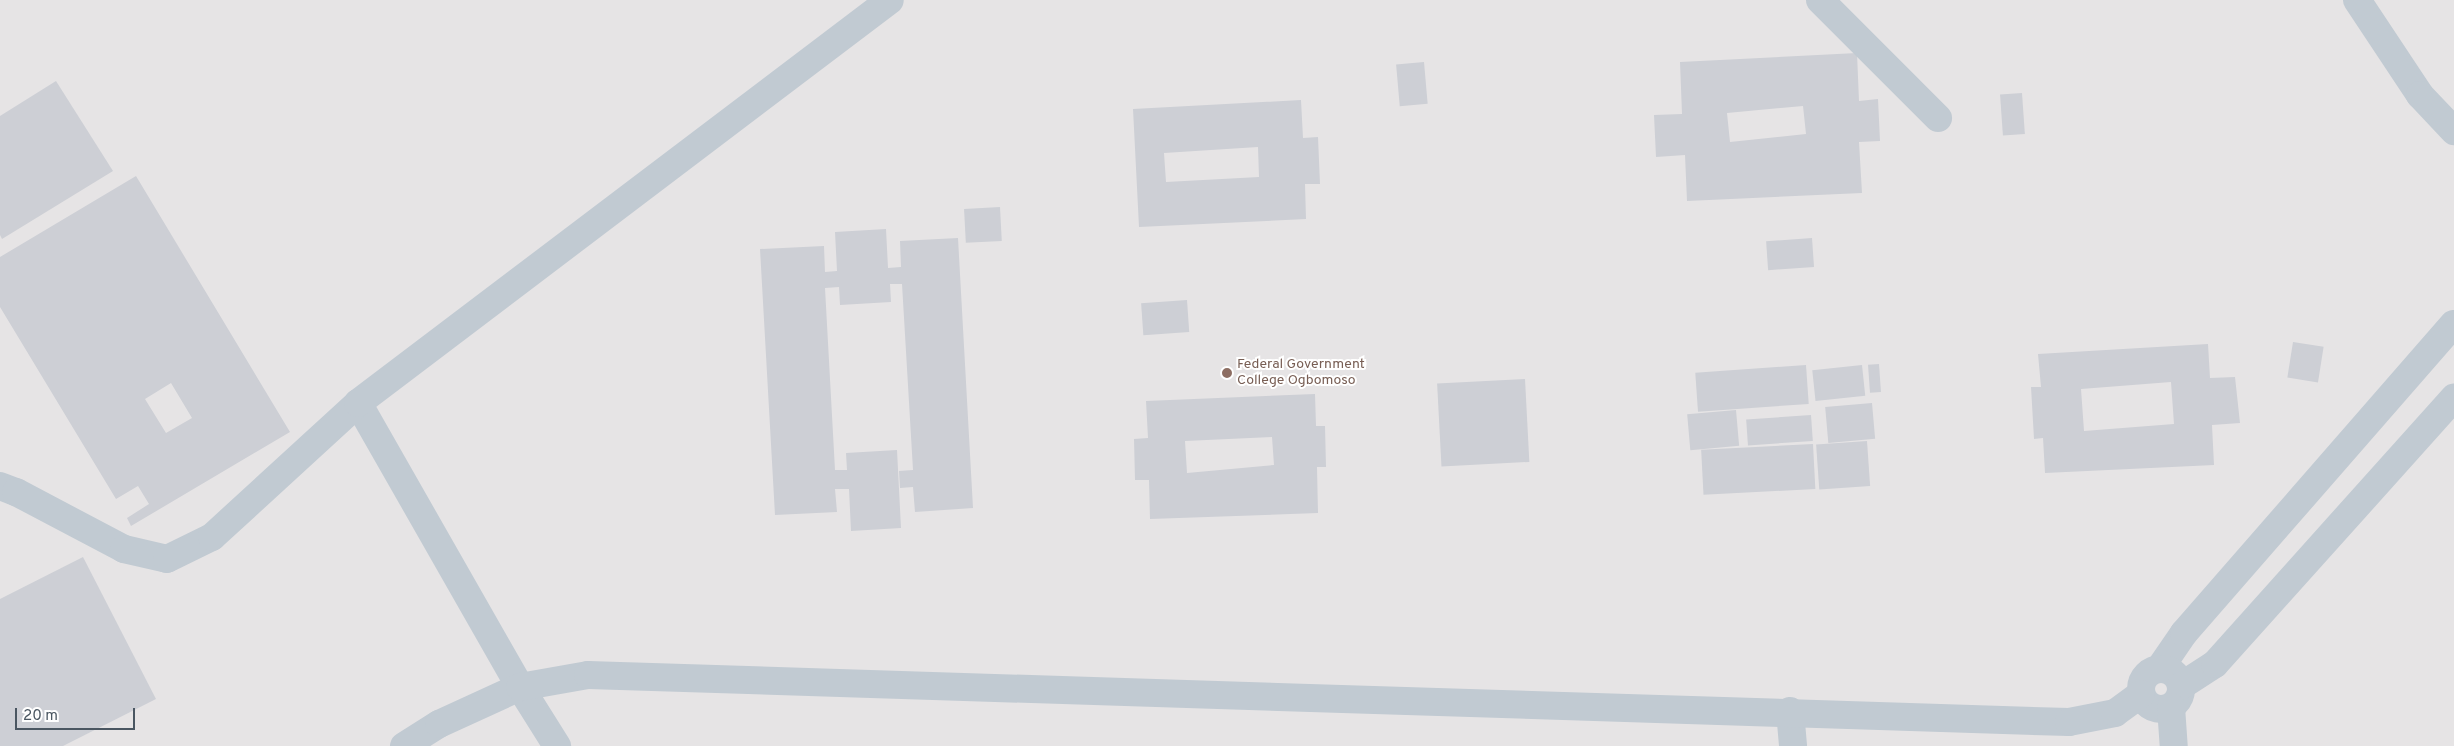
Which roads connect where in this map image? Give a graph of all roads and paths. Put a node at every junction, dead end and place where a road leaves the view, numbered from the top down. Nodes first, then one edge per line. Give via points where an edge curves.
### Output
1 (890, 0) edge
2 (1820, 0) edge
3 (2357, 0) edge
4 (1938, 118) dead end
5 (2454, 131) edge
6 (2454, 324) edge
7 (2454, 398) edge
8 (358, 403) junction
9 (0, 486) edge
10 (2160, 668) junction
11 (520, 687) junction
12 (2141, 694) junction
13 (2176, 696) junction
14 (1790, 711) junction
15 (404, 746) edge
16 (557, 746) edge
17 (1793, 746) edge
18 (2174, 746) edge

1 - 8 street
2 - 4 street
3 - 5 street via 2420,95
6 - 10 street via 2184,633
7 - 13 street via 2215,664
8 - 9 street via 212,537 167,558 124,549
8 - 11 street
10 - 12 street via 2148,672 2141,682
10 - 13 street via 2174,673
11 - 14 street via 588,674
11 - 15 street via 439,724
11 - 16 street
12 - 13 street via 2147,704 2159,709
12 - 14 street via 2115,712 2069,722
13 - 18 street
14 - 17 street

